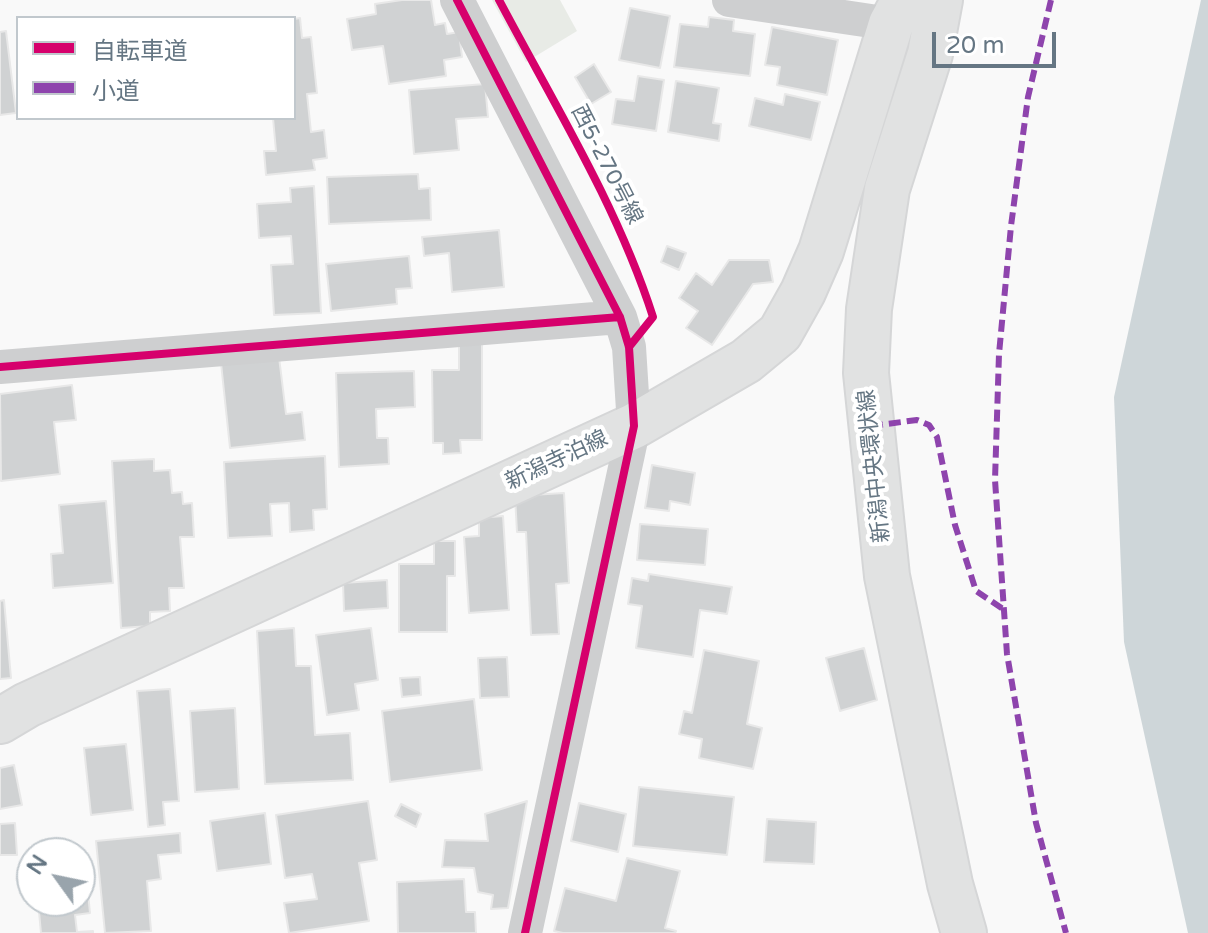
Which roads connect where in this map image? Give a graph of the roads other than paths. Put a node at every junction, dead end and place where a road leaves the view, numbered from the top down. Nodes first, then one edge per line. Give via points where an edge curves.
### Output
1 (457, 0) edge
2 (729, 0) edge
3 (940, 0) edge
4 (898, 12) edge
5 (620, 317) junction
6 (0, 367) edge
7 (634, 426) junction
8 (0, 721) edge
9 (525, 933) edge
10 (964, 933) edge

1 - 5 street
2 - 4 street
3 - 10 main road, 新潟中央環状線 via 930,54 887,189 869,309 866,373 887,576
4 - 7 main road, 新潟寺泊線 via 821,251 780,333 746,361
5 - 6 street
5 - 7 street via 629,347
7 - 8 main road, 新潟寺泊線
7 - 9 street

